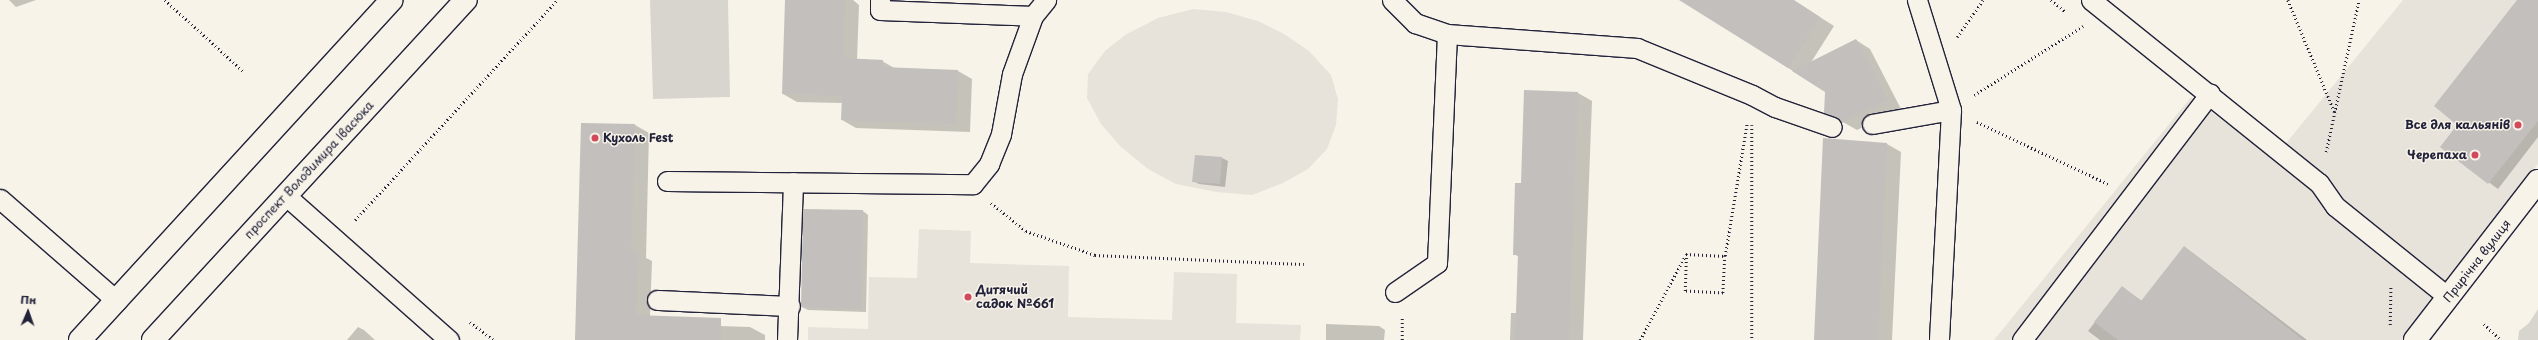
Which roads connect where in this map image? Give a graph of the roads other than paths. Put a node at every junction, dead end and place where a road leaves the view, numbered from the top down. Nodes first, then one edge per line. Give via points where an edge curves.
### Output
1 (392, 0) edge
2 (466, 0) edge
3 (880, 0) edge
4 (1046, 0) edge
5 (1392, 0) edge
6 (1917, 0) edge
7 (2091, 0) edge
8 (1033, 16) junction
9 (1448, 34) junction
10 (2210, 93) junction
11 (1951, 110) junction
12 (1872, 124) dead end
13 (1832, 127) dead end
14 (667, 181) dead end
15 (2538, 181) edge
16 (792, 182) junction
17 (285, 195) junction
18 (0, 199) edge
19 (1396, 292) dead end
20 (2448, 297) junction
21 (656, 300) dead end
22 (117, 301) junction
23 (790, 306) junction
24 (80, 340) edge
25 (153, 340) edge
26 (449, 340) edge
27 (787, 340) edge
28 (1939, 340) edge
29 (2022, 340) edge
30 (2415, 340) edge

1 - 22 main road
2 - 17 main road, проспект Володимира Івасюка
3 - 8 lane via 880,10
4 - 8 lane
5 - 9 lane via 1415,23
6 - 11 lane
7 - 10 lane
8 - 16 lane via 1012,74 1001,134 989,164 973,184
9 - 13 lane via 1637,48 1752,94 1775,107
9 - 19 lane via 1437,263
10 - 20 lane via 2319,183 2335,206
10 - 29 lane
11 - 12 lane
11 - 28 lane
14 - 16 lane
15 - 20 main road, Прирічна вулиця
16 - 23 lane
17 - 25 main road, проспект Володимира Івасюка
17 - 26 lane
18 - 22 lane
20 - 30 main road, Прирічна вулиця
21 - 23 lane
22 - 24 main road
23 - 27 lane

